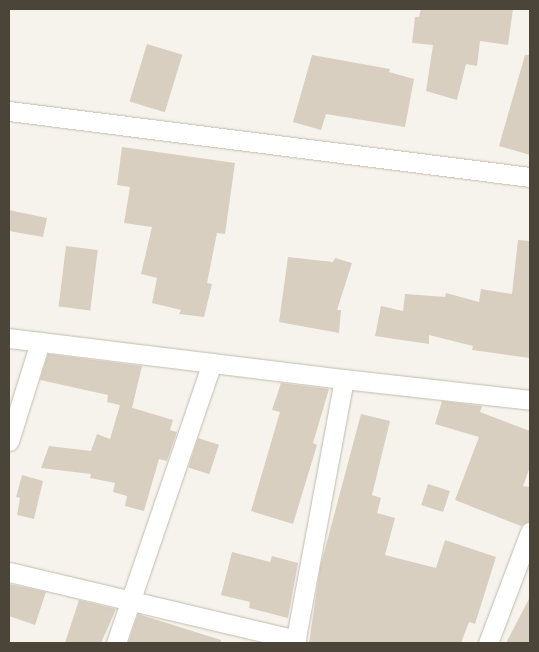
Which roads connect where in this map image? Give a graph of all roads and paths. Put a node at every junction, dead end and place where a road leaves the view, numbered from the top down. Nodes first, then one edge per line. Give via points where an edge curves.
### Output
1 (9, 111) edge
2 (530, 177) edge
3 (9, 338) edge
4 (40, 342) junction
5 (212, 363) junction
6 (344, 379) junction
7 (530, 400) edge
8 (9, 441) edge
9 (530, 532) edge
10 (9, 572) edge
11 (129, 601) junction
12 (295, 642) edge
13 (116, 643) edge
14 (488, 643) edge

1 - 2 street
3 - 4 street
4 - 5 street
4 - 8 street
5 - 6 street
5 - 11 street
6 - 7 street
6 - 12 street
9 - 14 street
10 - 11 street
11 - 12 street
11 - 13 street

